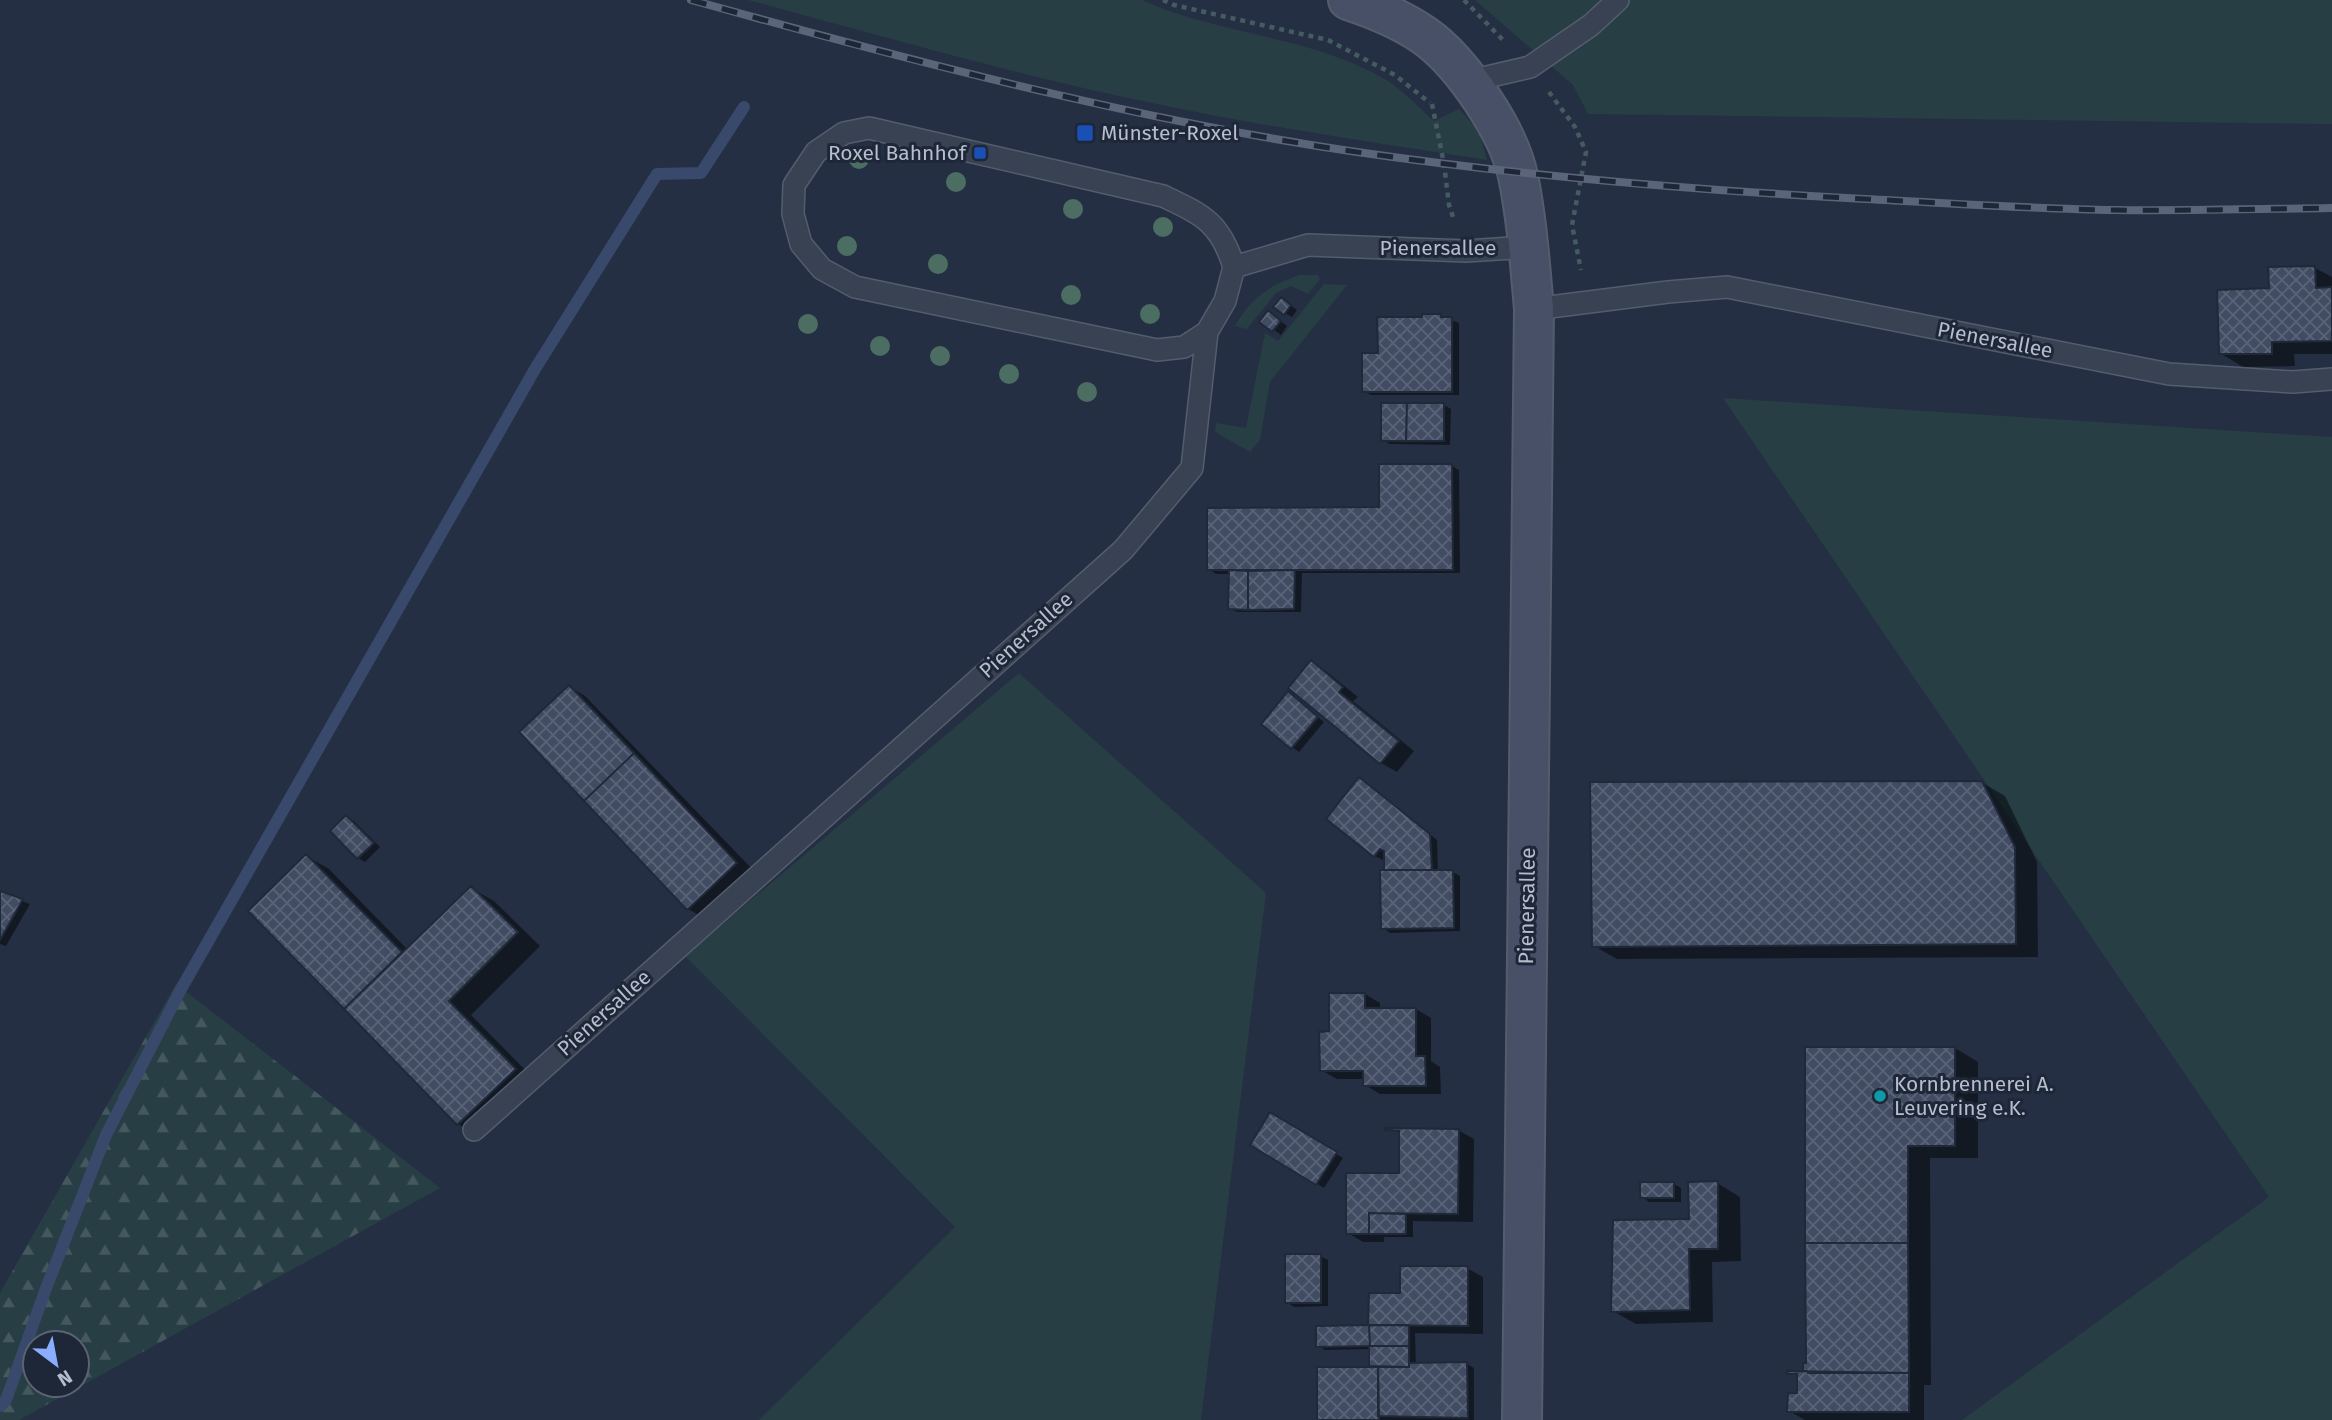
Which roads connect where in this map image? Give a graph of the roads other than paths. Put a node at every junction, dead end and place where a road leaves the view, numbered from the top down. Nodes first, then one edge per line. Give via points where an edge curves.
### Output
1 (1348, 0) edge
2 (1618, 0) edge
3 (1470, 81) junction
4 (1528, 247) junction
5 (1234, 267) junction
6 (1534, 309) junction
7 (1207, 332) junction
8 (2332, 379) edge
9 (474, 1130) dead end
10 (1522, 1420) edge

1 - 3 main road, Pienersallee via 1386,13 1427,37
2 - 3 lane via 1591,26 1530,66
3 - 4 main road, Pienersallee via 1499,126 1518,174
4 - 5 lane, Pienersallee via 1466,251 1308,245
4 - 6 main road, Pienersallee
5 - 7 lane, Pienersallee via 1225,301
5 - 7 lane via 1227,244 1201,214 1163,196 869,128 844,133 816,152 794,185 793,214 801,244 822,269 855,287 1157,349 1184,347
6 - 8 lane, Pienersallee via 1727,287 2169,374 2293,382
6 - 10 main road, Pienersallee
7 - 9 lane, Pienersallee via 1192,468 1122,550

